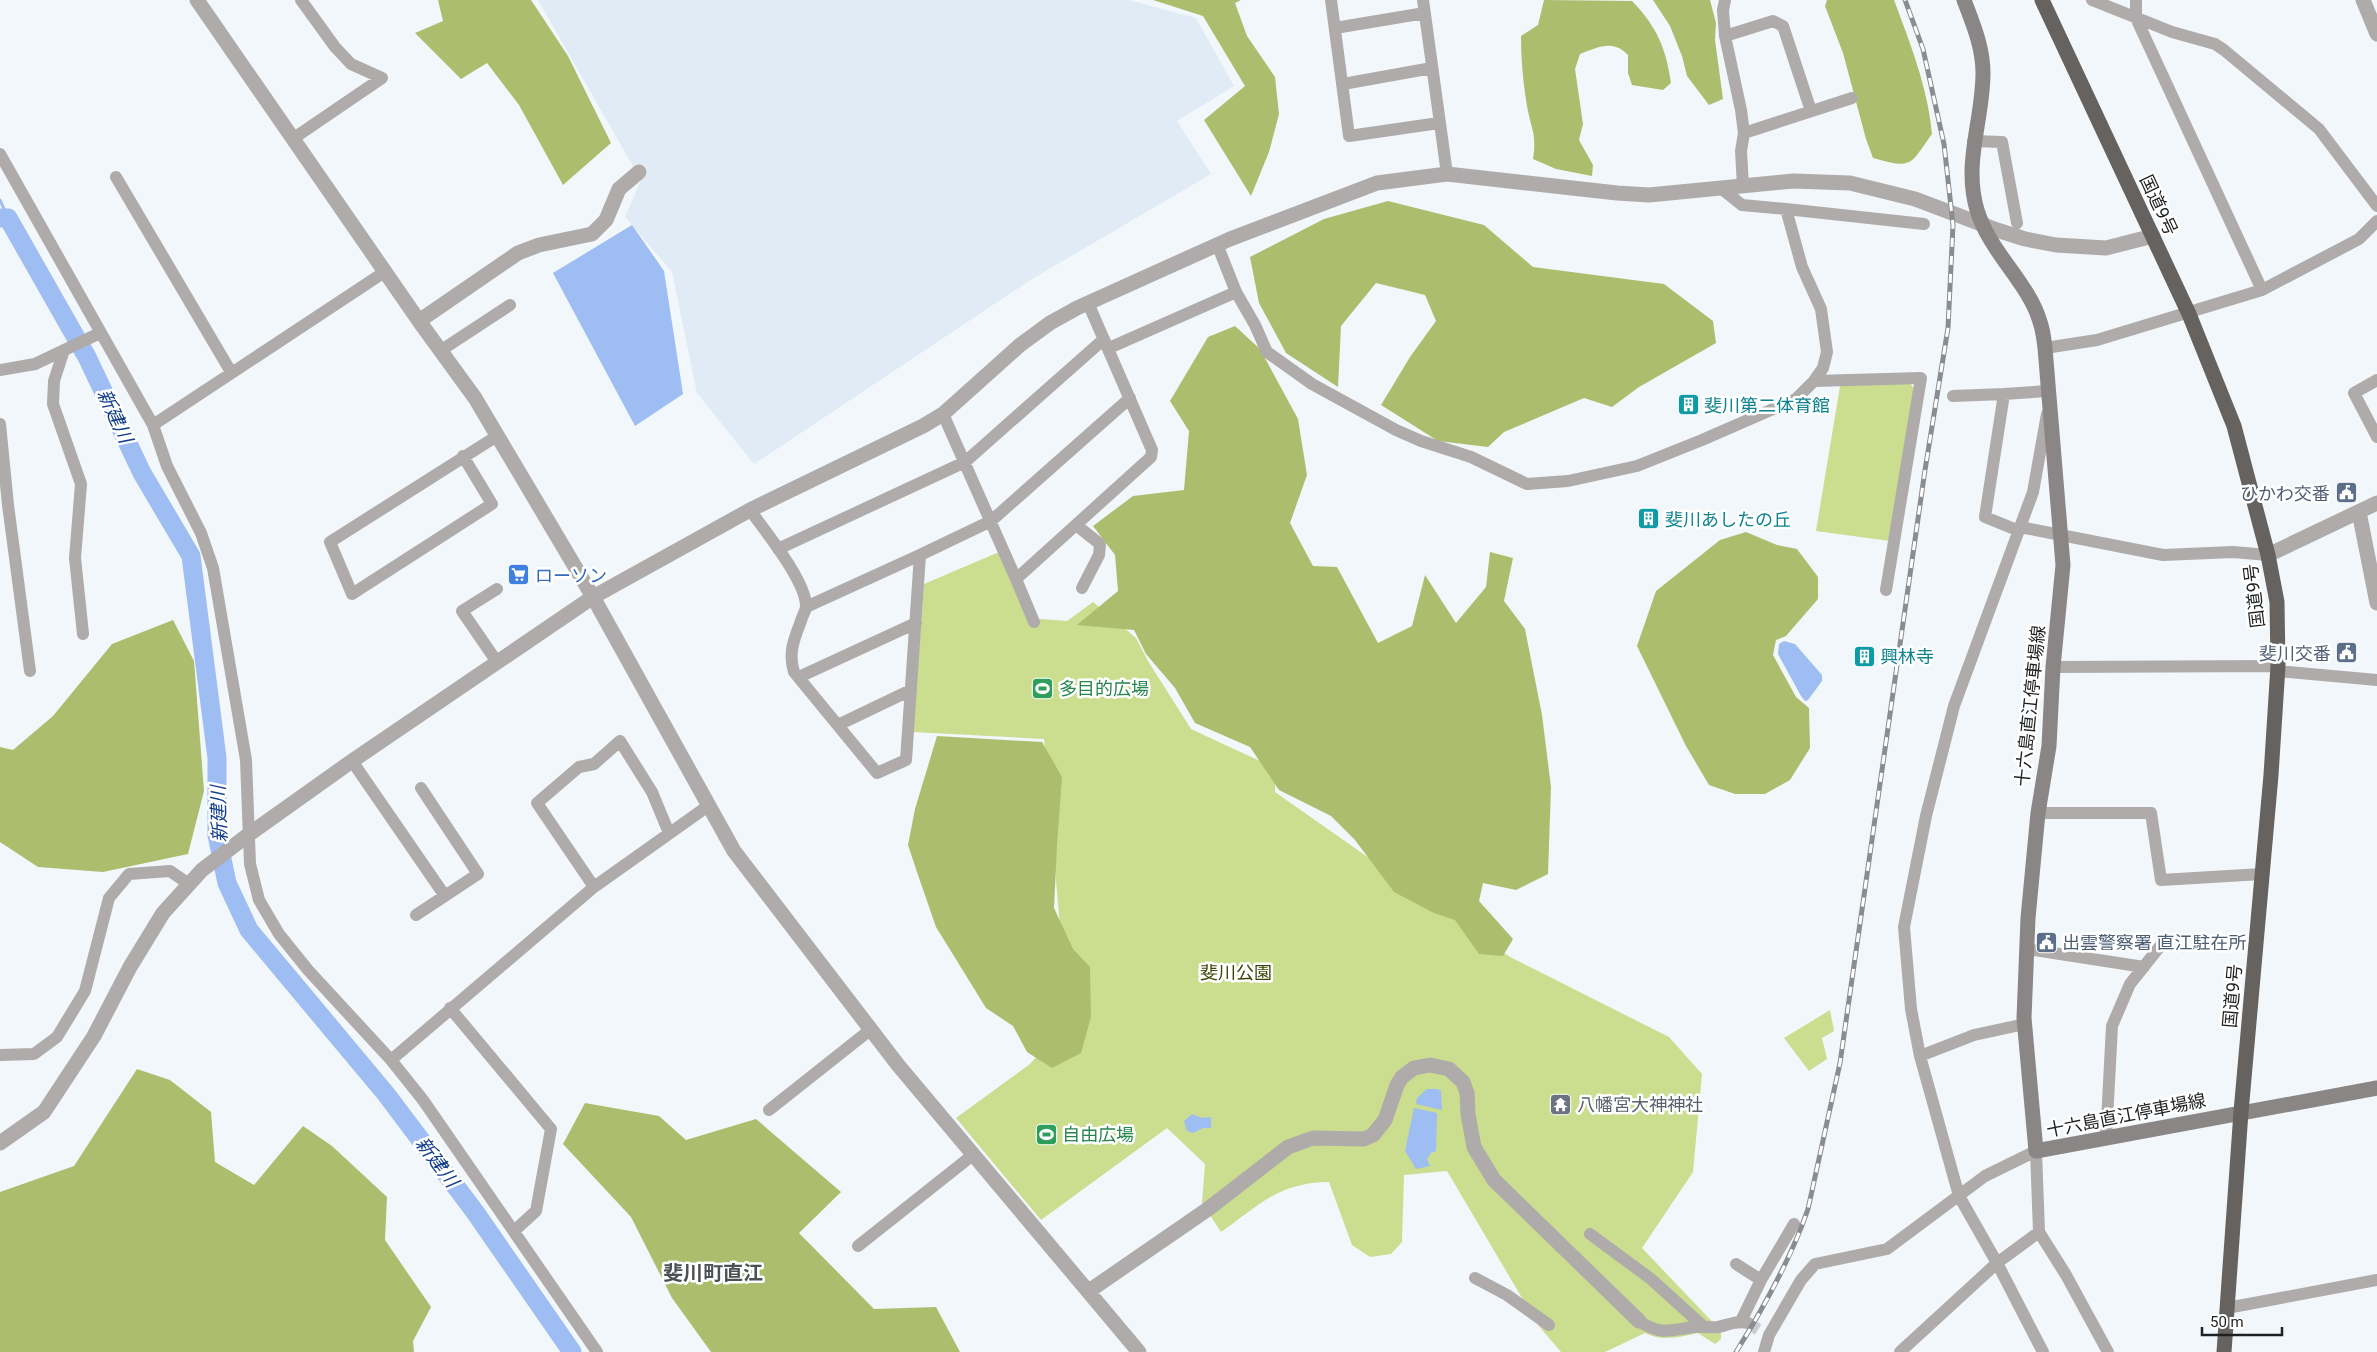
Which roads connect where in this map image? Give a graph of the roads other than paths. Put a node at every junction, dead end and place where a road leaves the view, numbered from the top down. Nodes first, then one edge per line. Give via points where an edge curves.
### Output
1 (197, 0) edge
2 (301, 0) edge
3 (1331, 0) edge
4 (1423, 0) edge
5 (1725, 0) edge
6 (1964, 0) edge
7 (2042, 0) edge
8 (2092, 0) edge
9 (2136, 0) edge
10 (2363, 0) edge
11 (1425, 13) junction
12 (2136, 18) junction
13 (1335, 28) junction
14 (2377, 34) edge
15 (1725, 36) junction
16 (1432, 68) junction
17 (1342, 84) junction
18 (1852, 98) dead end
19 (1811, 111) junction
20 (1440, 123) junction
21 (1744, 133) junction
22 (294, 138) junction
23 (1973, 141) junction
24 (0, 154) edge
25 (639, 172) dead end
26 (1447, 174) junction
27 (116, 177) dead end
28 (1742, 186) junction
29 (1722, 189) junction
30 (2377, 206) edge
31 (1786, 209) junction
32 (2377, 221) edge
33 (2017, 223) dead end
34 (1924, 224) dead end
35 (2153, 236) junction
36 (1217, 244) junction
37 (386, 271) junction
38 (2262, 290) junction
39 (1236, 292) junction
40 (1088, 303) junction
41 (510, 305) dead end
42 (2189, 314) junction
43 (419, 321) junction
44 (100, 332) junction
45 (1106, 343) junction
46 (2045, 348) junction
47 (64, 350) junction
48 (440, 351) junction
49 (0, 370) edge
50 (231, 372) junction
51 (2377, 380) edge
52 (1814, 381) junction
53 (2004, 394) junction
54 (1953, 396) dead end
55 (1130, 398) junction
56 (2049, 398) junction
57 (943, 414) junction
58 (0, 424) edge
59 (153, 425) junction
60 (497, 436) junction
61 (2377, 437) edge
62 (463, 456) junction
63 (965, 462) junction
64 (2377, 503) edge
65 (750, 510) junction
66 (2359, 512) junction
67 (991, 521) junction
68 (1076, 525) junction
69 (2017, 530) junction
70 (2060, 535) junction
71 (778, 549) junction
72 (2268, 554) junction
73 (920, 555) junction
74 (1016, 579) junction
75 (1082, 588) dead end
76 (497, 589) dead end
77 (1886, 590) dead end
78 (593, 597) junction
79 (2377, 603) edge
80 (806, 607) junction
81 (1034, 622) dead end
82 (916, 623) junction
83 (83, 634) dead end
84 (497, 662) junction
85 (2053, 667) junction
86 (2277, 668) junction
87 (30, 671) dead end
88 (799, 677) junction
89 (2377, 680) edge
90 (911, 690) junction
91 (838, 725) junction
92 (352, 761) junction
93 (421, 788) dead end
94 (708, 806) junction
95 (2038, 813) junction
96 (670, 833) junction
97 (248, 835) junction
98 (2262, 874) junction
99 (189, 884) junction
100 (594, 887) junction
101 (445, 896) junction
102 (416, 915) dead end
103 (2165, 940) dead end
104 (2027, 949) junction
105 (2144, 967) junction
106 (450, 1008) junction
107 (2025, 1024) junction
108 (870, 1030) junction
109 (0, 1055) edge
110 (1920, 1056) junction
111 (391, 1060) junction
112 (2377, 1088) edge
113 (769, 1110) dead end
114 (2241, 1112) junction
115 (2106, 1139) junction
116 (0, 1143) edge
117 (2036, 1151) junction
118 (974, 1154) junction
119 (1959, 1196) junction
120 (1794, 1224) dead end
121 (514, 1231) junction
122 (2039, 1232) junction
123 (1590, 1234) dead end
124 (858, 1246) dead end
125 (1996, 1263) junction
126 (1736, 1264) dead end
127 (1475, 1278) dead end
128 (1762, 1280) junction
129 (2377, 1280) edge
130 (1089, 1291) junction
131 (2227, 1308) junction
132 (1639, 1321) joint
133 (1549, 1325) dead end
134 (1704, 1327) junction
135 (1754, 1327) junction
136 (597, 1352) edge
137 (1139, 1352) edge
138 (1764, 1352) edge
139 (1900, 1352) edge
140 (2043, 1352) edge
141 (2108, 1352) edge
142 (2224, 1352) edge

1 - 22 street
2 - 22 street via 334,47 351,64 382,78
3 - 13 street
4 - 11 street
5 - 15 street
6 - 23 main road, 十六島直江停車場線 via 1981,46 1983,74
7 - 35 highway, 国道9号
8 - 12 street
9 - 12 street
10 - 14 street
11 - 13 street
11 - 16 street
12 - 30 street via 2215,44 2224,50 2319,129
12 - 38 street
13 - 17 street
15 - 19 street via 1773,20 1783,26
15 - 21 street
16 - 17 street
16 - 20 street
17 - 20 street via 1349,136
18 - 19 street
19 - 21 street
20 - 26 street
21 - 28 street
22 - 37 street
23 - 33 street via 2002,142
23 - 46 main road, 十六島直江停車場線 via 1971,169 1977,210 1990,240 2030,299 2040,321
24 - 44 street
25 - 43 street via 619,190 606,220 592,234 539,245 518,253
26 - 29 street via 1649,195
26 - 36 street via 1376,183
27 - 50 street
28 - 29 street
28 - 35 street via 1793,181 1850,183 1915,198 1996,230 2056,245 2106,248
29 - 31 street via 1742,205
31 - 34 street
31 - 52 street via 1802,267 1821,309 1827,352 1823,368
32 - 38 street via 2359,239
35 - 42 highway, 国道9号
36 - 39 street
36 - 40 street
37 - 43 street
37 - 50 street
38 - 42 street
39 - 45 street
39 - 52 street via 1268,352 1312,384 1396,430 1470,457 1527,484 1568,481 1637,466 1796,399
40 - 45 street
40 - 57 street via 1050,323 1020,345
41 - 48 street
42 - 46 street via 2097,340
42 - 72 highway, 国道9号 via 2234,426
43 - 48 street
44 - 47 street
44 - 59 street
45 - 55 street
45 - 63 street
46 - 56 main road, 十六島直江停車場線
47 - 49 street via 35,364
47 - 83 street via 54,381 53,404 82,484 75,558
48 - 60 street via 475,398
50 - 59 street
51 - 61 street via 2354,393
52 - 77 street via 1921,378
53 - 54 street
53 - 56 street
53 - 69 street via 1985,517
55 - 67 street
55 - 68 street via 1152,450 1151,457
56 - 69 street via 2033,492
56 - 70 main road, 十六島直江停車場線
57 - 63 street
57 - 65 street via 892,443
58 - 87 street
59 - 97 street via 166,466 202,533 213,568 246,760
60 - 62 street
60 - 78 street
62 - 62 street via 330,542 352,594 492,504
63 - 67 street
63 - 71 street
64 - 66 street
65 - 71 street
65 - 78 street
66 - 72 street
66 - 79 street
67 - 73 street
67 - 74 street
68 - 74 street
68 - 75 street via 1100,544 1099,555
69 - 70 street via 2025,528
69 - 110 street via 1954,706 1926,816 1904,927 1911,1009
70 - 72 street via 2163,555
70 - 85 main road, 十六島直江停車場線 via 2063,565
71 - 80 street via 798,579
72 - 86 highway, 国道9号 via 2277,602
73 - 80 street
73 - 82 street
74 - 81 street
76 - 84 street via 462,611
78 - 84 street
78 - 94 street
80 - 88 street via 791,646 790,660
82 - 88 street
82 - 90 street
84 - 92 street
85 - 86 street
85 - 95 main road, 十六島直江停車場線 via 2049,746
86 - 89 street
86 - 98 highway, 国道9号
88 - 91 street
90 - 91 street
90 - 91 street via 906,760 877,773
92 - 97 street
92 - 101 street
93 - 101 street via 478,874
94 - 96 street
94 - 108 street via 734,851
95 - 98 street via 2152,813 2162,880
95 - 104 main road, 十六島直江停車場線
96 - 100 street
96 - 100 street via 652,792 620,741 594,764 579,768 537,804
97 - 99 street
97 - 111 street via 250,864 259,900 279,934
98 - 114 highway, 国道9号
99 - 109 street via 170,870 129,874 109,898 86,991 57,1038 34,1054
99 - 116 street via 163,912 94,1036 44,1112
100 - 106 street
101 - 102 street
103 - 105 street
104 - 105 street
104 - 107 main road, 十六島直江停車場線
105 - 115 street via 2130,984 2112,1026
106 - 111 street
106 - 121 street via 551,1129 536,1211
107 - 110 street via 1974,1035
107 - 117 main road, 十六島直江停車場線
108 - 113 street
108 - 118 street
110 - 119 street
111 - 121 street via 423,1100
112 - 114 main road, 十六島直江停車場線
114 - 115 main road, 十六島直江停車場線
114 - 131 highway, 国道9号
115 - 117 main road, 十六島直江停車場線
117 - 119 street via 1985,1176
117 - 122 street
118 - 124 street
118 - 130 street
119 - 125 street
119 - 135 street via 1887,1249 1815,1264
120 - 128 street
121 - 136 street
122 - 125 street
122 - 141 street
123 - 134 street via 1658,1284
125 - 139 street
125 - 140 street
126 - 128 street
127 - 133 street
128 - 135 street
129 - 131 street
130 - 132 street via 1208,1209 1288,1147 1313,1138 1364,1139 1373,1134 1385,1120 1402,1077 1414,1068 1430,1065 1449,1070 1463,1082 1474,1147 1494,1180
130 - 137 street
131 - 142 highway, 国道9号
132 - 134 street via 1658,1332
134 - 135 street
135 - 138 street

